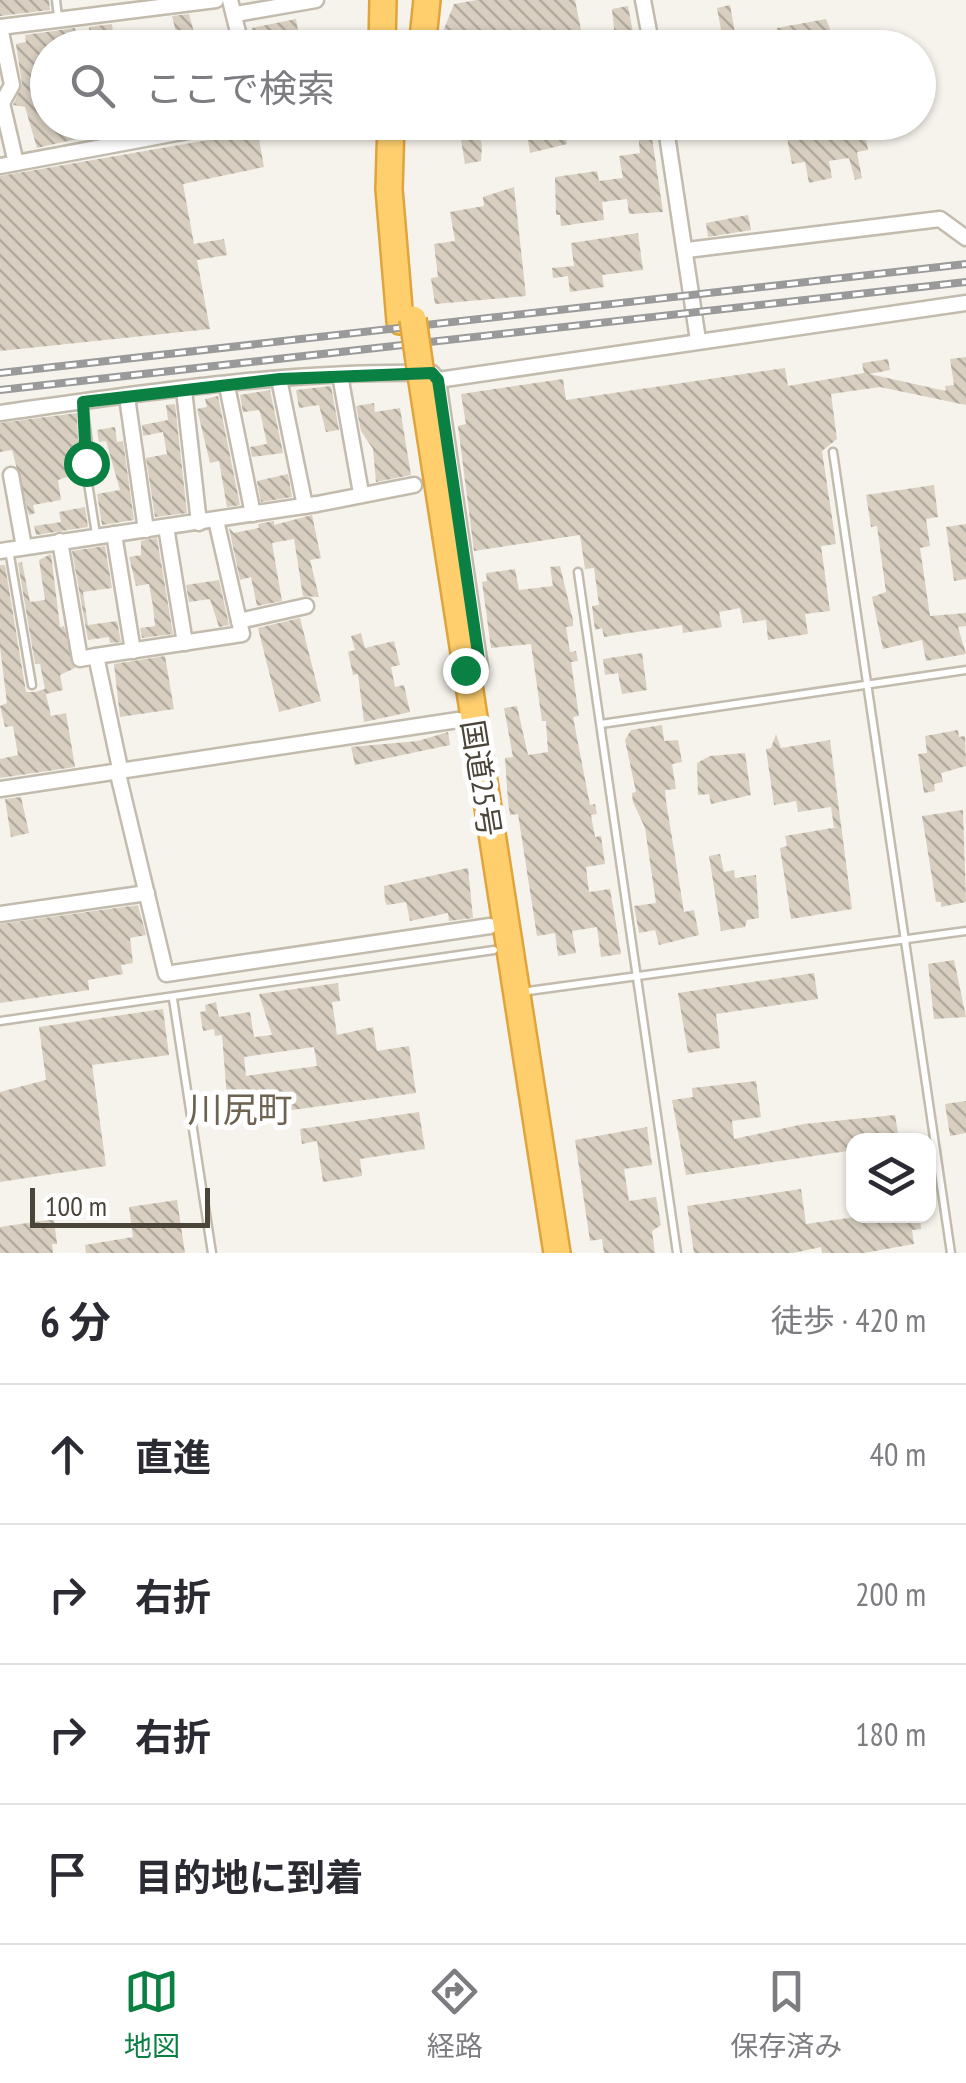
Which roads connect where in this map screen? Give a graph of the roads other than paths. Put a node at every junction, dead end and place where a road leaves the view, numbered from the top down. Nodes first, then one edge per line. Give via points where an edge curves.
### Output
1 (56, 0) edge
2 (216, 0) edge
3 (316, 0) edge
4 (384, 0) edge
5 (394, 0) edge
6 (414, 0) edge
7 (427, 0) edge
8 (643, 0) edge
9 (233, 7) edge
10 (58, 18) junction
11 (0, 27) edge
12 (383, 30) edge
13 (393, 30) edge
14 (412, 30) edge
15 (424, 30) edge
16 (649, 30) edge
17 (138, 140) edge
18 (398, 140) edge
19 (668, 140) edge
20 (8, 164) edge
21 (966, 238) edge
22 (687, 250) junction
23 (966, 302) edge
24 (698, 340) junction
25 (340, 375) junction
26 (422, 377) junction
27 (280, 379) junction
28 (227, 386) junction
29 (184, 390) junction
30 (127, 397) junction
31 (83, 402) junction
32 (0, 413) edge
33 (833, 452) dead end
34 (11, 475) dead end
35 (414, 485) dead end
36 (361, 493) junction
37 (306, 506) junction
38 (253, 514) junction
39 (216, 520) junction
40 (199, 523) junction
41 (166, 527) junction
42 (146, 530) junction
43 (114, 534) junction
44 (97, 536) junction
45 (60, 542) junction
46 (24, 547) junction
47 (4, 550) edge
48 (578, 572) dead end
49 (306, 606) dead end
50 (239, 621) junction
51 (184, 643) junction
52 (134, 651) junction
53 (96, 656) junction
54 (966, 670) edge
55 (865, 684) junction
56 (32, 685) dead end
57 (458, 720) junction
58 (601, 724) junction
59 (120, 773) junction
60 (0, 789) edge
61 (147, 892) junction
62 (0, 914) edge
63 (966, 931) edge
64 (492, 938) junction
65 (904, 940) junction
66 (636, 978) junction
67 (509, 994) junction
68 (173, 999) junction
69 (0, 1020) edge
70 (212, 1253) edge
71 (541, 1253) edge
72 (556, 1253) edge
73 (678, 1253) edge
74 (951, 1253) edge

1 - 10 lane
2 - 10 street
3 - 9 street
4 - 12 highway
5 - 13 highway
6 - 14 highway
7 - 15 highway
8 - 16 street
10 - 11 street
11 - 20 street via 12,85 2,103
17 - 20 street
18 - 26 highway, 国道25号, bridge via 406,320
19 - 22 street
21 - 22 street via 940,219
22 - 24 street
23 - 24 street
24 - 26 street
25 - 26 street via 432,373
25 - 27 street
25 - 36 street
26 - 57 highway, 国道25号
26 - 67 highway, 国道25号
27 - 28 street
27 - 37 street
28 - 29 street
28 - 38 street
29 - 30 street
29 - 40 street
30 - 31 street
30 - 42 street
31 - 32 street
31 - 44 lane via 88,444 82,445
33 - 55 lane
34 - 46 street
35 - 36 street
36 - 37 street
37 - 38 street
38 - 39 street
39 - 40 street
39 - 50 street
40 - 41 street
41 - 42 street
41 - 51 street
42 - 43 street
43 - 44 street
43 - 52 street
44 - 45 street
45 - 46 street
45 - 53 street via 80,659
46 - 47 street
47 - 56 lane
48 - 58 lane
49 - 50 street
50 - 51 street via 242,634
51 - 52 street
52 - 53 street
53 - 59 street
54 - 55 lane
55 - 58 lane
55 - 65 lane
57 - 59 street
57 - 64 highway, 国道25号
58 - 66 lane
59 - 60 street
59 - 61 street
61 - 62 street
61 - 64 street via 166,974
63 - 65 lane
64 - 67 highway, 国道25号
64 - 68 lane
65 - 66 lane
65 - 74 lane
66 - 67 lane
66 - 73 lane
67 - 71 highway, 国道25号
67 - 72 highway, 国道25号
68 - 69 lane
68 - 70 lane

